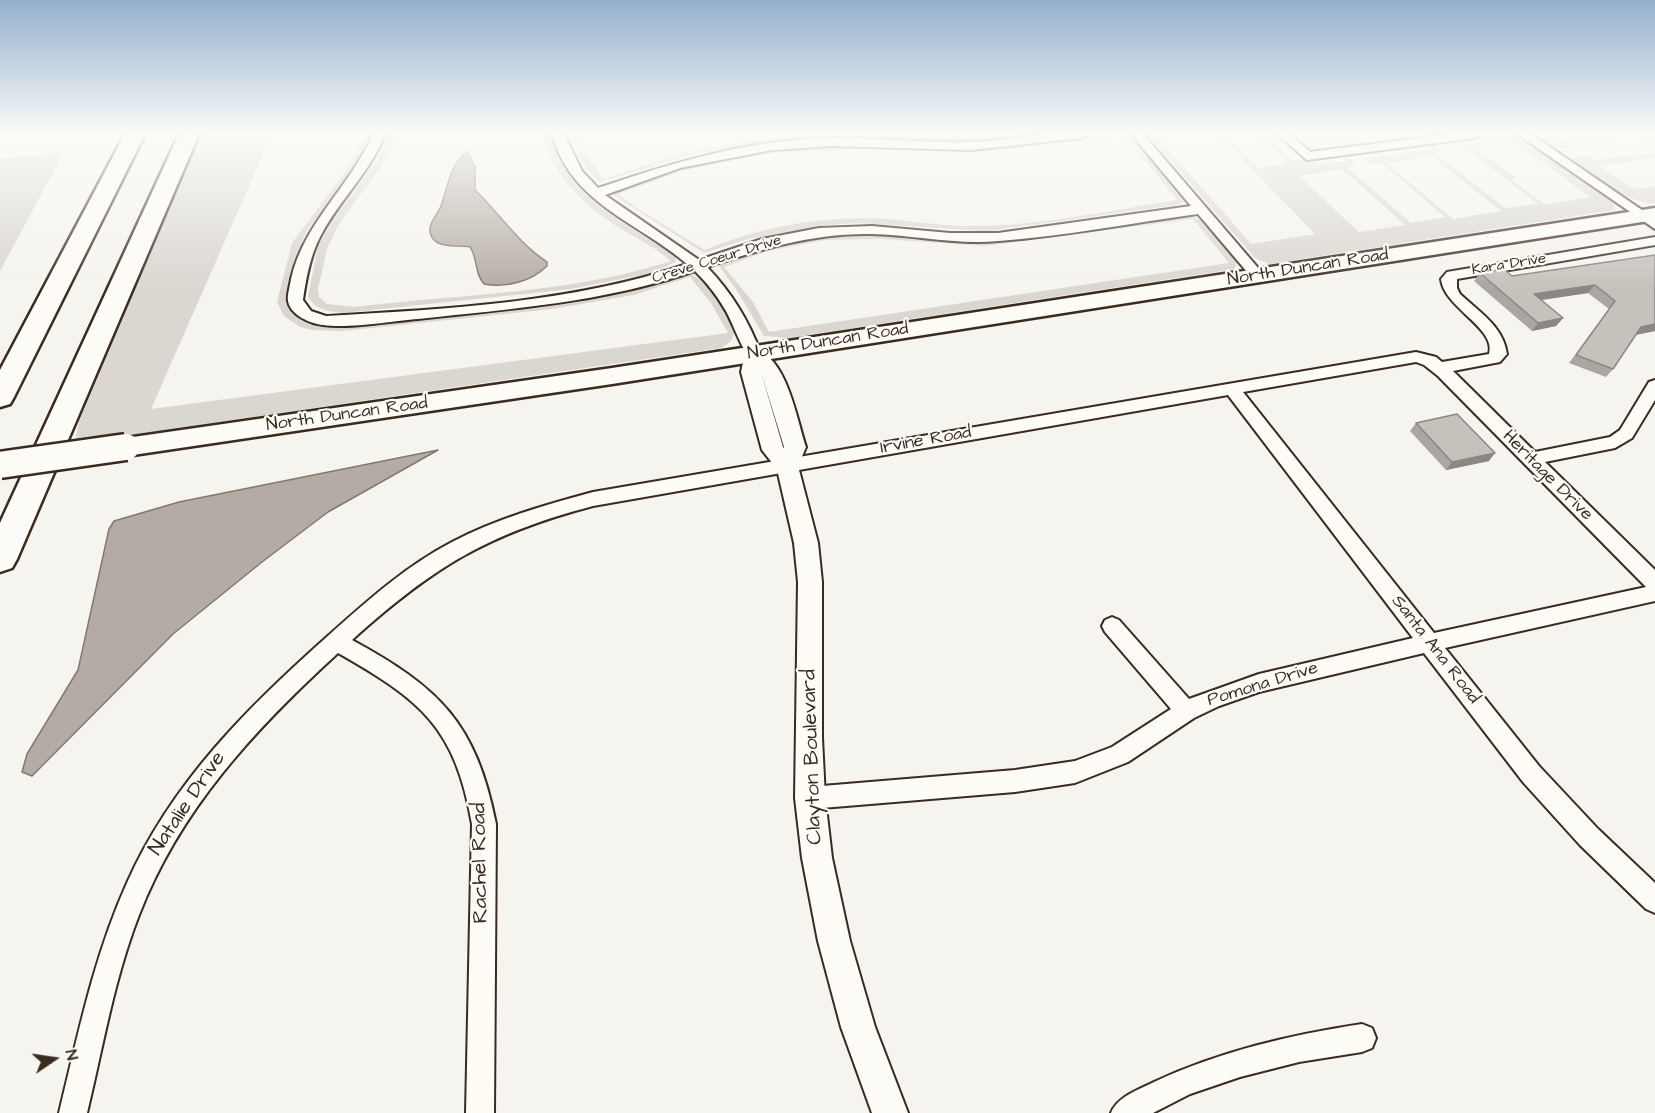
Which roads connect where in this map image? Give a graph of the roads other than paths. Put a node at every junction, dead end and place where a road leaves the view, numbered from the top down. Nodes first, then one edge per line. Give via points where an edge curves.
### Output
1 (108, 186) edge
2 (166, 186) edge
3 (350, 186) edge
4 (587, 186) edge
5 (617, 186) edge
6 (1181, 186) edge
7 (1602, 186) edge
8 (594, 194) junction
9 (1201, 209) junction
10 (1651, 218) edge
11 (1655, 241) edge
12 (696, 265) junction
13 (1258, 276) junction
14 (753, 354) junction
15 (1440, 368) junction
16 (1655, 386) edge
17 (1231, 388) junction
18 (0, 397) edge
19 (1530, 459) junction
20 (0, 465) edge
21 (787, 466) junction
22 (0, 559) edge
23 (422, 570) joint
24 (1655, 583) edge
25 (1655, 593) edge
26 (1112, 626) dead end
27 (336, 642) junction
28 (1429, 642) junction
29 (1186, 711) junction
30 (810, 798) junction
31 (1655, 900) edge
32 (1362, 1038) dead end
33 (73, 1113) edge
34 (480, 1113) edge
35 (890, 1113) edge
36 (1125, 1113) edge

1 - 18 highway
2 - 22 highway
3 - 12 street, Creve Coeur Drive via 309,246 295,300 306,315 336,322 562,298 644,282
4 - 8 street
5 - 8 street
6 - 9 street
7 - 10 street
8 - 12 street
9 - 12 street, Creve Coeur Drive via 998,237 872,230 819,232 767,242
9 - 13 street
10 - 13 main road, North Duncan Road
11 - 15 street, Kara Drive via 1452,275 1448,279 1449,290 1495,334 1499,354
12 - 14 street via 742,322
13 - 14 main road, North Duncan Road
14 - 20 main road, North Duncan Road, bridge
14 - 21 street, Clayton Boulevard via 751,372 773,450
15 - 17 street, Irvine Road via 1430,361 1409,357
15 - 19 street, Heritage Drive
16 - 19 street via 1626,434 1615,442
17 - 21 street, Irvine Road
17 - 28 street, Santa Ana Road
19 - 24 street, Heritage Drive
21 - 23 street, Irvine Road via 564,506 480,537
21 - 30 street, Clayton Boulevard via 802,523 810,582
23 - 27 street, Natalie Drive
25 - 28 street, Pomona Drive
26 - 29 street
27 - 33 street, Natalie Drive via 255,716 217,757 154,854 135,892 113,954
27 - 34 street, Rachel Road via 399,680 432,706 458,737 472,766 484,824
28 - 29 street, Pomona Drive via 1259,683 1216,696
28 - 31 street, Santa Ana Road via 1531,774
29 - 30 street, Pomona Drive via 1120,755 1075,772 1015,781
30 - 35 street, Clayton Boulevard via 817,858 834,941 858,1027
32 - 36 street via 1293,1047 1216,1069 1161,1092

